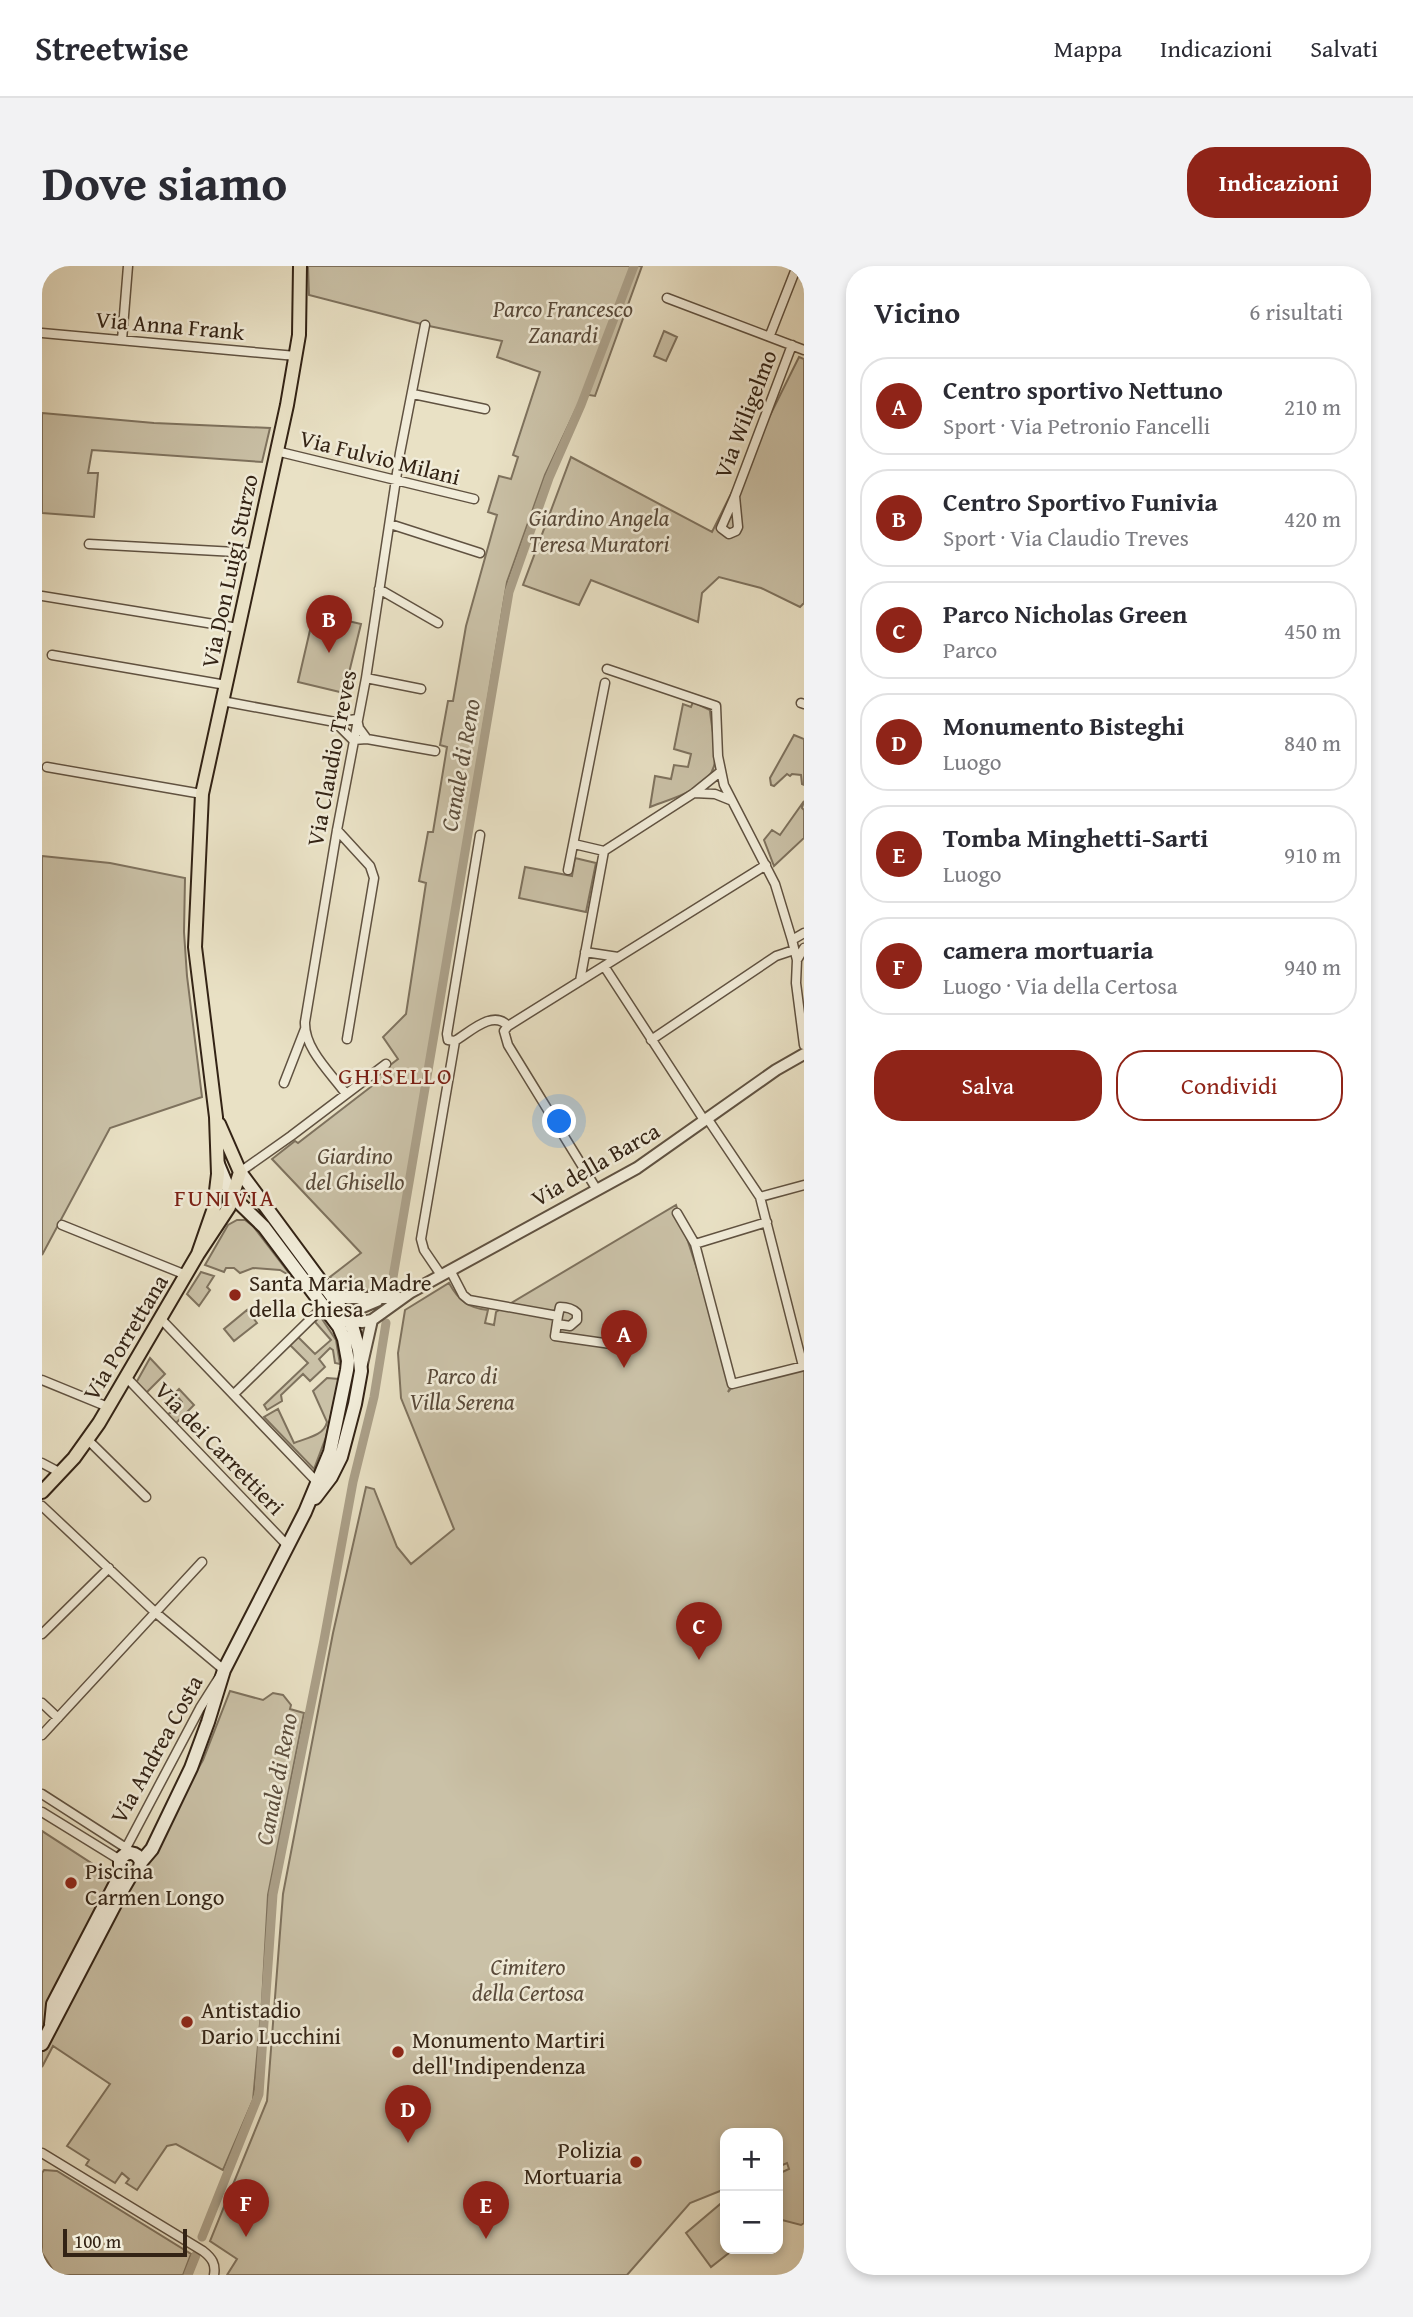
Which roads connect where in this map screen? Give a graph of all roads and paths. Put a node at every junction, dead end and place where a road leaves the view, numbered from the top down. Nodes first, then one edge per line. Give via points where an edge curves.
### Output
1 (128, 266) edge
2 (300, 266) edge
3 (797, 266) edge
4 (667, 298) dead end
5 (425, 325) dead end
6 (42, 333) edge
7 (770, 335) junction
8 (122, 340) junction
9 (792, 345) junction
10 (804, 350) edge
11 (296, 356) junction
12 (413, 394) junction
13 (485, 409) dead end
14 (276, 451) junction
15 (398, 480) junction
16 (735, 496) dead end
17 (474, 499) dead end
18 (390, 524) junction
19 (89, 544) dead end
20 (254, 554) junction
21 (480, 554) dead end
22 (379, 589) junction
23 (42, 596) edge
24 (438, 623) dead end
25 (238, 628) junction
26 (52, 655) dead end
27 (607, 669) dead end
28 (366, 678) junction
29 (605, 683) dead end
30 (226, 685) junction
31 (421, 689) dead end
32 (222, 701) junction
33 (357, 719) junction
34 (335, 722) junction
35 (367, 739) junction
36 (353, 740) junction
37 (435, 751) dead end
38 (47, 767) dead end
39 (720, 772) junction
40 (695, 793) junction
41 (202, 794) junction
42 (730, 800) junction
43 (337, 830) junction
44 (480, 835) dead end
45 (573, 844) junction
46 (604, 851) junction
47 (766, 865) junction
48 (568, 870) dead end
49 (804, 933) edge
50 (792, 940) junction
51 (804, 948) edge
52 (794, 950) junction
53 (585, 952) junction
54 (618, 957) junction
55 (797, 960) junction
56 (604, 966) junction
57 (580, 981) junction
58 (508, 1026) junction
59 (305, 1029) junction
60 (347, 1039) dead end
61 (651, 1040) junction
62 (455, 1041) junction
63 (804, 1045) edge
64 (804, 1054) edge
65 (386, 1064) dead end
66 (284, 1083) dead end
67 (346, 1094) junction
68 (216, 1117) junction
69 (705, 1119) junction
70 (218, 1164) junction
71 (240, 1172) junction
72 (804, 1185) edge
73 (597, 1190) junction
74 (233, 1197) junction
75 (760, 1197) junction
76 (677, 1213) dead end
77 (767, 1222) junction
78 (62, 1225) dead end
79 (695, 1244) junction
80 (198, 1254) junction
81 (445, 1273) junction
82 (186, 1275) junction
83 (331, 1294) junction
84 (400, 1298) junction
85 (383, 1299) junction
86 (324, 1306) junction
87 (332, 1317) junction
88 (161, 1319) junction
89 (372, 1320) junction
90 (351, 1322) junction
91 (344, 1339) junction
92 (618, 1345) dead end
93 (803, 1366) edge
94 (361, 1371) junction
95 (125, 1377) junction
96 (42, 1380) edge
97 (234, 1394) junction
98 (108, 1407) junction
99 (88, 1440) junction
100 (42, 1463) edge
101 (61, 1473) junction
102 (317, 1482) junction
103 (42, 1492) edge
104 (146, 1497) dead end
105 (42, 1506) edge
106 (305, 1512) junction
107 (287, 1545) junction
108 (202, 1562) dead end
109 (109, 1568) junction
110 (156, 1613) junction
111 (42, 1634) edge
112 (224, 1670) junction
113 (42, 1703) edge
114 (58, 1718) junction
115 (42, 1735) edge
116 (42, 1794) edge
117 (67, 1810) junction
118 (42, 1812) edge
119 (59, 1823) junction
120 (129, 1860) junction
121 (42, 2044) edge
122 (42, 2152) edge
123 (214, 2275) edge

1 - 8 street
2 - 11 main road
3 - 7 street
4 - 7 street
5 - 12 street, Via Claudio Treves
6 - 8 street, Via Anna Frank
7 - 9 street
8 - 11 street, Via Anna Frank
9 - 10 street
9 - 16 street, Via Wiligelmo
11 - 14 main road, Via Don Luigi Sturzo
12 - 13 street
12 - 15 street, Via Claudio Treves
14 - 15 street, Via Fulvio Milani
14 - 20 main road, Via Don Luigi Sturzo
15 - 17 street, Via Fulvio Milani
15 - 18 street, Via Claudio Treves
18 - 21 street
18 - 22 street, Via Claudio Treves
19 - 20 street
20 - 25 main road, Via Don Luigi Sturzo
22 - 24 street
22 - 28 street, Via Claudio Treves
23 - 25 street
25 - 30 main road, Via Don Luigi Sturzo
26 - 30 street
27 - 39 street via 716,705
28 - 31 street
28 - 33 street, Via Claudio Treves
29 - 45 street
30 - 32 main road, Via Don Luigi Sturzo
32 - 34 street
32 - 41 main road, Via Don Luigi Sturzo
33 - 34 street
33 - 35 street
33 - 36 street, Via Claudio Treves
34 - 36 street
35 - 36 street
35 - 37 street
36 - 43 street, Via Claudio Treves
38 - 41 street
39 - 40 street
39 - 42 street
40 - 42 street
40 - 46 street
41 - 68 main road, Via Don Luigi Sturzo via 195,947
42 - 47 street
43 - 59 street, Via Claudio Treves
43 - 60 street via 370,866 374,878
44 - 62 street via 447,1034 448,1040
45 - 46 street
45 - 48 street
46 - 53 street
47 - 50 street
47 - 54 street
49 - 50 street
50 - 52 street
51 - 55 street
52 - 55 street
52 - 61 street via 776,956
53 - 54 street
53 - 57 street
54 - 56 street
55 - 63 street
56 - 57 street
56 - 61 street
57 - 58 street
58 - 62 street via 494,1018
58 - 73 street via 503,1035 508,1045
59 - 66 street, Via Claudio Treves
59 - 67 street via 310,1046
61 - 69 street
62 - 81 street via 421,1239 424,1250
64 - 69 street, Via della Barca
65 - 67 street
67 - 71 street
68 - 70 main road, Via Don Luigi Sturzo
68 - 71 main road, Via Don Luigi Sturzo
69 - 73 street, Via della Barca via 659,1154
69 - 75 street
70 - 74 main road, Via Andrea Costa
70 - 80 main road, Via Porrettana via 215,1202
71 - 74 main road, Via Porrettana
71 - 83 main road, Via Andrea Costa
72 - 75 street
73 - 81 street, Via della Barca
74 - 80 main road, Via Porrettana
74 - 86 main road, Via Andrea Costa via 264,1227
75 - 77 street
76 - 79 street
77 - 79 street
77 - 93 street
78 - 82 street
79 - 93 street via 732,1384
80 - 82 main road, Via Porrettana
81 - 84 street, Via della Barca
81 - 92 street via 469,1300 557,1320 555,1336
82 - 88 main road, Via Porrettana
83 - 85 street, Via della Barca
83 - 90 main road, Via Andrea Costa
84 - 85 street, Via della Barca
84 - 89 street, Via della Barca
85 - 90 street, Via della Barca via 358,1309
86 - 87 main road, Via Andrea Costa
86 - 97 street
87 - 90 street
87 - 91 main road, Via Andrea Costa
88 - 95 main road, Via Porrettana
88 - 97 street
89 - 90 street
89 - 94 street
90 - 91 street, Via della Barca
90 - 94 main road, Via Andrea Costa
91 - 102 main road, Via Andrea Costa via 347,1379 332,1447
94 - 106 main road, Via Andrea Costa via 341,1457
95 - 98 main road, Via Porrettana
95 - 107 street, Via dei Carrettieri
96 - 98 street
97 - 102 street
98 - 99 main road, Via Porrettana
99 - 101 main road, Via Porrettana
99 - 104 street
100 - 101 street
101 - 103 main road, Via Porrettana
102 - 106 main road, Via Andrea Costa
105 - 109 street
106 - 107 main road, Via Andrea Costa
107 - 112 main road, Via Andrea Costa
108 - 110 street
109 - 110 street
109 - 111 street
110 - 112 street
110 - 114 street
112 - 120 street, Via Andrea Costa via 200,1708
112 - 120 main road, Via Andrea Costa via 200,1746 175,1798
113 - 114 street
114 - 115 street
116 - 117 street
117 - 119 street
117 - 120 street
118 - 119 street
119 - 120 street
120 - 121 main road, Via Andrea Costa via 53,2004
122 - 123 street via 206,2253 212,2258

